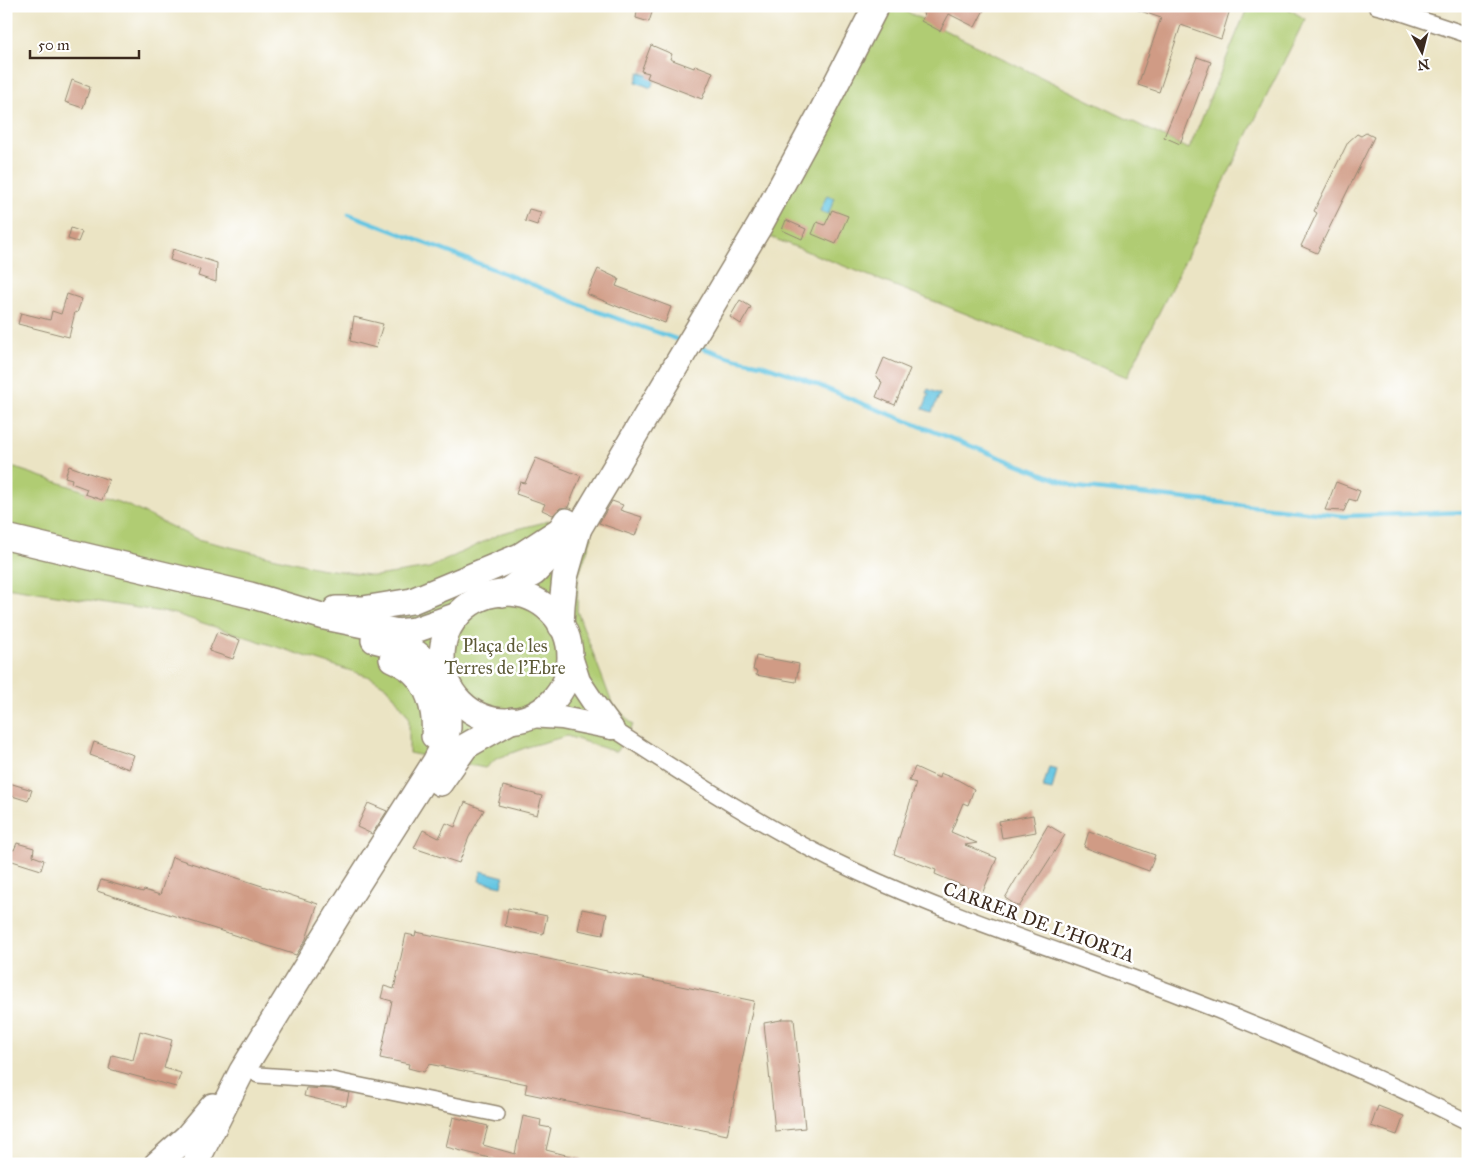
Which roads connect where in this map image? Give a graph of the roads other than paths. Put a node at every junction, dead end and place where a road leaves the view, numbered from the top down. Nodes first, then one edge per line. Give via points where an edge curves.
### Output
1 (876, 6) edge
2 (1376, 6) edge
3 (1468, 35) edge
4 (639, 427) junction
5 (579, 528) junction
6 (6, 537) edge
7 (6, 554) edge
8 (503, 594) junction
9 (250, 595) junction
10 (458, 615) junction
11 (561, 626) junction
12 (350, 637) junction
13 (570, 653) junction
14 (448, 682) junction
15 (520, 718) junction
16 (612, 728) junction
17 (409, 802) junction
18 (250, 1073) junction
19 (497, 1114) dead end
20 (1468, 1122) edge
21 (158, 1164) edge
22 (195, 1164) edge
23 (212, 1164) edge

1 - 4 main road via 760,225
2 - 3 street
4 - 5 main road
4 - 9 main road via 610,452 560,530 520,556 412,601 363,609 342,610
5 - 8 main road via 534,573
5 - 11 main road via 565,577
6 - 9 main road
7 - 12 main road
8 - 10 main road via 478,600
8 - 11 main road via 537,602 553,614
9 - 10 main road via 325,617 398,632
10 - 14 main road via 447,634 442,655
11 - 13 main road
12 - 14 main road via 401,647 416,654
12 - 17 main road via 418,676 432,706 435,723 432,750
13 - 15 main road via 566,679 557,695 545,707
13 - 16 street via 579,681
14 - 15 main road via 461,703 476,713 493,719
14 - 17 main road via 448,728 444,746
15 - 16 street via 562,718
15 - 18 main road via 466,746 459,755
16 - 20 street, CARRER DE L'HORTA via 764,823 851,870 952,912 1235,1017
17 - 18 main road via 341,910
18 - 19 street via 332,1080
18 - 21 main road
18 - 22 main road
18 - 23 main road

